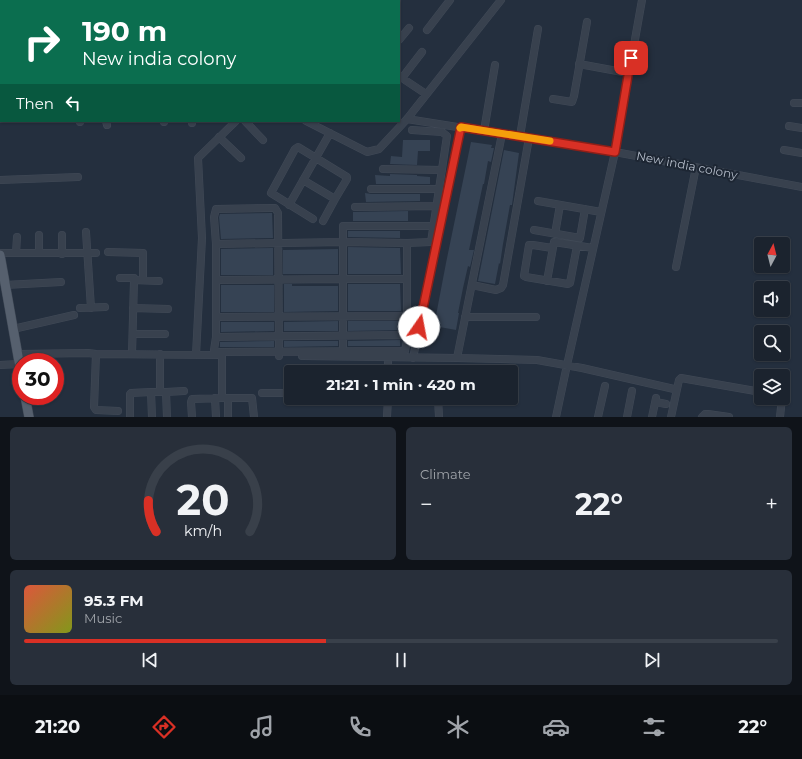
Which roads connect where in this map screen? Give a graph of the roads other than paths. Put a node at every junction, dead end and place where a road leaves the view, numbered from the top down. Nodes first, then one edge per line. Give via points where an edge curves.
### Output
1 (450, 0) edge
2 (501, 0) edge
3 (642, 0) edge
4 (587, 22) dead end
5 (409, 28) dead end
6 (538, 29) dead end
7 (427, 30) dead end
8 (400, 39) edge
9 (422, 52) dead end
10 (579, 64) junction
11 (495, 65) dead end
12 (628, 73) junction
13 (401, 77) edge
14 (426, 94) junction
15 (553, 100) dead end
16 (794, 102) dead end
17 (802, 103) edge
18 (407, 119) junction
19 (235, 122) edge
20 (246, 122) edge
21 (308, 122) edge
22 (789, 126) dead end
23 (461, 127) junction
24 (802, 128) edge
25 (412, 130) dead end
26 (484, 131) junction
27 (330, 133) junction
28 (502, 134) junction
29 (520, 136) junction
30 (219, 137) junction
31 (529, 138) junction
32 (263, 140) dead end
33 (784, 150) dead end
34 (615, 152) junction
35 (802, 153) edge
36 (241, 158) dead end
37 (316, 158) junction
38 (696, 167) junction
39 (383, 169) dead end
40 (442, 170) junction
41 (78, 177) dead end
42 (0, 180) edge
43 (304, 180) junction
44 (802, 186) edge
45 (371, 189) dead end
46 (439, 189) junction
47 (335, 199) junction
48 (538, 201) dead end
49 (289, 205) junction
50 (560, 205) junction
51 (437, 206) junction
52 (355, 207) dead end
53 (585, 209) junction
54 (601, 212) junction
55 (313, 219) dead end
56 (323, 221) dead end
57 (433, 226) junction
58 (534, 230) dead end
59 (86, 232) dead end
60 (555, 234) junction
61 (39, 235) dead end
62 (62, 235) dead end
63 (17, 237) dead end
64 (343, 242) junction
65 (407, 242) junction
66 (278, 243) junction
67 (216, 244) junction
68 (577, 246) junction
69 (552, 248) junction
70 (593, 248) junction
71 (108, 252) dead end
72 (16, 253) junction
73 (39, 253) junction
74 (87, 253) junction
75 (96, 253) dead end
76 (0, 254) edge
77 (62, 254) junction
78 (676, 267) dead end
79 (120, 278) dead end
80 (279, 279) junction
81 (343, 279) junction
82 (3, 280) edge
83 (134, 280) junction
84 (143, 280) junction
85 (216, 280) junction
86 (407, 280) junction
87 (159, 281) dead end
88 (547, 281) junction
89 (61, 282) dead end
90 (472, 285) junction
91 (105, 307) dead end
92 (80, 308) dead end
93 (91, 308) junction
94 (133, 308) junction
95 (168, 309) dead end
96 (74, 315) dead end
97 (279, 316) junction
98 (343, 316) junction
99 (407, 316) junction
100 (216, 317) junction
101 (466, 317) junction
102 (536, 317) dead end
103 (14, 330) junction
104 (133, 334) junction
105 (165, 334) dead end
106 (279, 335) junction
107 (407, 335) junction
108 (216, 336) junction
109 (343, 336) junction
110 (18, 353) edge
111 (64, 353) edge
112 (96, 354) junction
113 (132, 354) junction
114 (160, 354) junction
115 (196, 354) junction
116 (279, 354) junction
117 (343, 354) junction
118 (222, 355) junction
119 (388, 358) junction
120 (412, 358) junction
121 (457, 358) junction
122 (0, 365) edge
123 (388, 365) edge
124 (567, 365) junction
125 (12, 367) edge
126 (605, 386) dead end
127 (674, 389) dead end
128 (632, 391) dead end
129 (754, 391) edge
130 (151, 392) junction
131 (163, 392) junction
132 (184, 392) dead end
133 (262, 393) dead end
134 (284, 393) edge
135 (222, 398) junction
136 (666, 404) dead end
137 (27, 405) edge
138 (388, 405) edge
139 (438, 405) edge
140 (781, 405) edge
141 (118, 411) dead end
142 (29, 417) edge
143 (130, 417) edge
144 (152, 417) edge
145 (167, 417) edge
146 (192, 417) edge
147 (216, 417) edge
148 (228, 417) edge
149 (254, 417) edge
150 (387, 417) edge
151 (439, 417) edge
152 (556, 417) edge
153 (598, 417) edge
154 (627, 417) edge
155 (652, 417) edge
156 (671, 417) edge
157 (674, 417) edge
158 (702, 417) edge
159 (729, 417) edge
160 (780, 417) edge

1 - 7 street
2 - 14 street
3 - 12 street
4 - 10 street
5 - 8 street
6 - 29 street
9 - 13 street
10 - 12 street
10 - 15 street via 572,102
11 - 26 street
12 - 34 street
13 - 14 street
14 - 18 street
16 - 17 street
18 - 23 street, New india colony
18 - 27 street via 379,149 367,152
19 - 30 street
20 - 32 street
21 - 27 street
22 - 24 street
23 - 26 street, New india colony
23 - 120 street
25 - 40 street via 442,132 447,136
26 - 28 street, New india colony
27 - 37 street
28 - 29 street, New india colony
28 - 90 street
29 - 31 street, New india colony
30 - 36 street
30 - 115 street via 198,158 202,238
31 - 34 street, New india colony
31 - 90 street via 503,285 496,290
33 - 35 street
34 - 38 street, New india colony
34 - 54 street
37 - 43 street
37 - 47 street via 347,177
37 - 49 street via 296,148 271,192
38 - 44 street, New india colony
38 - 78 street
39 - 40 street
40 - 46 street
41 - 42 street
43 - 47 street
43 - 49 street
45 - 46 street
46 - 51 street
47 - 56 street
48 - 50 street
49 - 55 street
50 - 53 street
50 - 60 street
51 - 52 street
51 - 57 street
53 - 54 street
53 - 60 street via 580,238
54 - 70 street
57 - 64 street via 343,226
57 - 65 street via 431,242
58 - 60 street
59 - 74 street
61 - 73 street
62 - 77 street
63 - 72 street
64 - 65 street
64 - 66 street
64 - 81 street
65 - 86 street
66 - 67 street
66 - 67 street via 278,212 271,208 216,209
66 - 80 street
67 - 85 street
68 - 69 street via 555,242
68 - 70 street
68 - 88 street via 571,282 568,284
69 - 88 street
69 - 88 street via 529,245 524,274 526,277
70 - 124 street
71 - 84 street via 142,253
72 - 73 street
72 - 76 street
73 - 77 street
74 - 75 street
74 - 77 street
74 - 93 street
76 - 82 main road
79 - 83 street
80 - 81 street
80 - 85 street
80 - 97 street
81 - 86 street
81 - 98 street
82 - 89 street
82 - 103 main road
83 - 84 street
83 - 94 street
84 - 87 street
85 - 100 street
86 - 99 street
90 - 101 street
91 - 93 street
92 - 93 street
94 - 95 street
94 - 104 street
96 - 103 street
97 - 98 street
97 - 100 street
97 - 106 street
98 - 99 street
98 - 109 street
99 - 107 street
100 - 108 street
101 - 102 street
101 - 121 street
103 - 110 main road
104 - 105 street
104 - 113 street
106 - 108 street
106 - 109 street
106 - 116 street
107 - 109 street
107 - 117 street via 405,351
108 - 116 street via 214,350 218,352
109 - 117 street
111 - 112 street
112 - 113 street
112 - 141 street via 94,407 96,410
113 - 114 street
114 - 115 street
114 - 131 street
115 - 118 street
116 - 117 street
116 - 118 street
117 - 119 street
118 - 135 street
119 - 120 street
119 - 123 street
120 - 121 street
121 - 124 street via 537,360
122 - 125 street
124 - 127 street
124 - 152 street
126 - 153 street
128 - 154 street
129 - 156 street via 681,378
130 - 131 street
130 - 143 street via 130,394
130 - 144 street
131 - 132 street
131 - 145 street
133 - 134 street
135 - 146 street via 192,399
135 - 147 street
135 - 148 street
135 - 149 street via 252,398
136 - 155 street via 656,400
137 - 142 main road
138 - 150 street
139 - 151 street
140 - 160 street
156 - 157 street
158 - 159 street via 708,414

